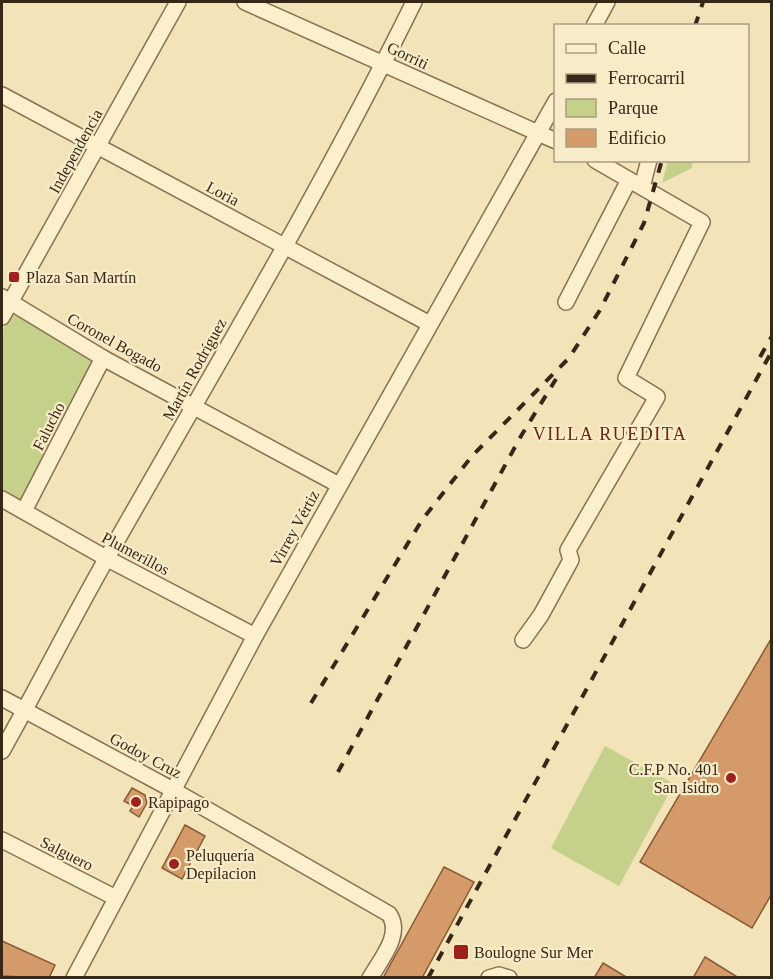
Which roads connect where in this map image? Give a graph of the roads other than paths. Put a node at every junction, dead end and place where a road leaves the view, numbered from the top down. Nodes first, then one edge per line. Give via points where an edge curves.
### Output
1 (178, 2) edge
2 (245, 2) edge
3 (414, 2) edge
4 (601, 4) edge
5 (595, 24) edge
6 (384, 64) junction
7 (2, 94) edge
8 (554, 103) edge
9 (538, 135) junction
10 (554, 141) edge
11 (99, 146) junction
12 (599, 162) edge
13 (648, 162) edge
14 (636, 183) junction
15 (284, 246) junction
16 (6, 300) edge
17 (566, 302) dead end
18 (2, 317) edge
19 (428, 324) junction
20 (103, 358) junction
21 (195, 406) junction
22 (339, 485) junction
23 (2, 499) edge
24 (24, 511) junction
25 (106, 558) junction
26 (255, 636) junction
27 (523, 640) dead end
28 (2, 698) edge
29 (24, 710) junction
30 (2, 751) edge
31 (173, 790) junction
32 (2, 840) edge
33 (116, 898) junction
34 (74, 978) edge
35 (370, 978) edge

1 - 11 street, Independencia
2 - 6 street, Gorriti
3 - 6 street, Martín Rodríguez
4 - 5 street
6 - 9 street, Gorriti
6 - 15 street, Martín Rodríguez
7 - 11 street, Loria
8 - 9 street, Virrey Vértiz
9 - 10 street, Gorriti
9 - 19 street, Virrey Vértiz
11 - 15 street, Loria
11 - 16 street, Independencia
12 - 14 street
13 - 14 street
14 - 17 street
14 - 27 street via 702,222 626,378 657,397 568,549 571,560
15 - 19 street, Loria
15 - 21 street, Martín Rodríguez
16 - 18 street, Independencia
16 - 20 street, Coronel Bogado
19 - 22 street, Virrey Vértiz
20 - 21 street, Coronel Bogado
20 - 24 street, Falucho
21 - 22 street, Coronel Bogado
21 - 25 street, Martín Rodríguez
22 - 26 street, Virrey Vértiz
23 - 24 street, Plumerillos
24 - 25 street, Plumerillos
25 - 26 street, Plumerillos
25 - 29 street, Martín Rodríguez
26 - 31 street, Virrey Vértiz
28 - 29 street, Godoy Cruz
29 - 30 street, Martín Rodríguez
29 - 31 street, Godoy Cruz
31 - 33 street, Virrey Vértiz
31 - 35 street, Godoy Cruz via 389,914 396,932
32 - 33 street, Salguero
33 - 34 street, Virrey Vértiz

